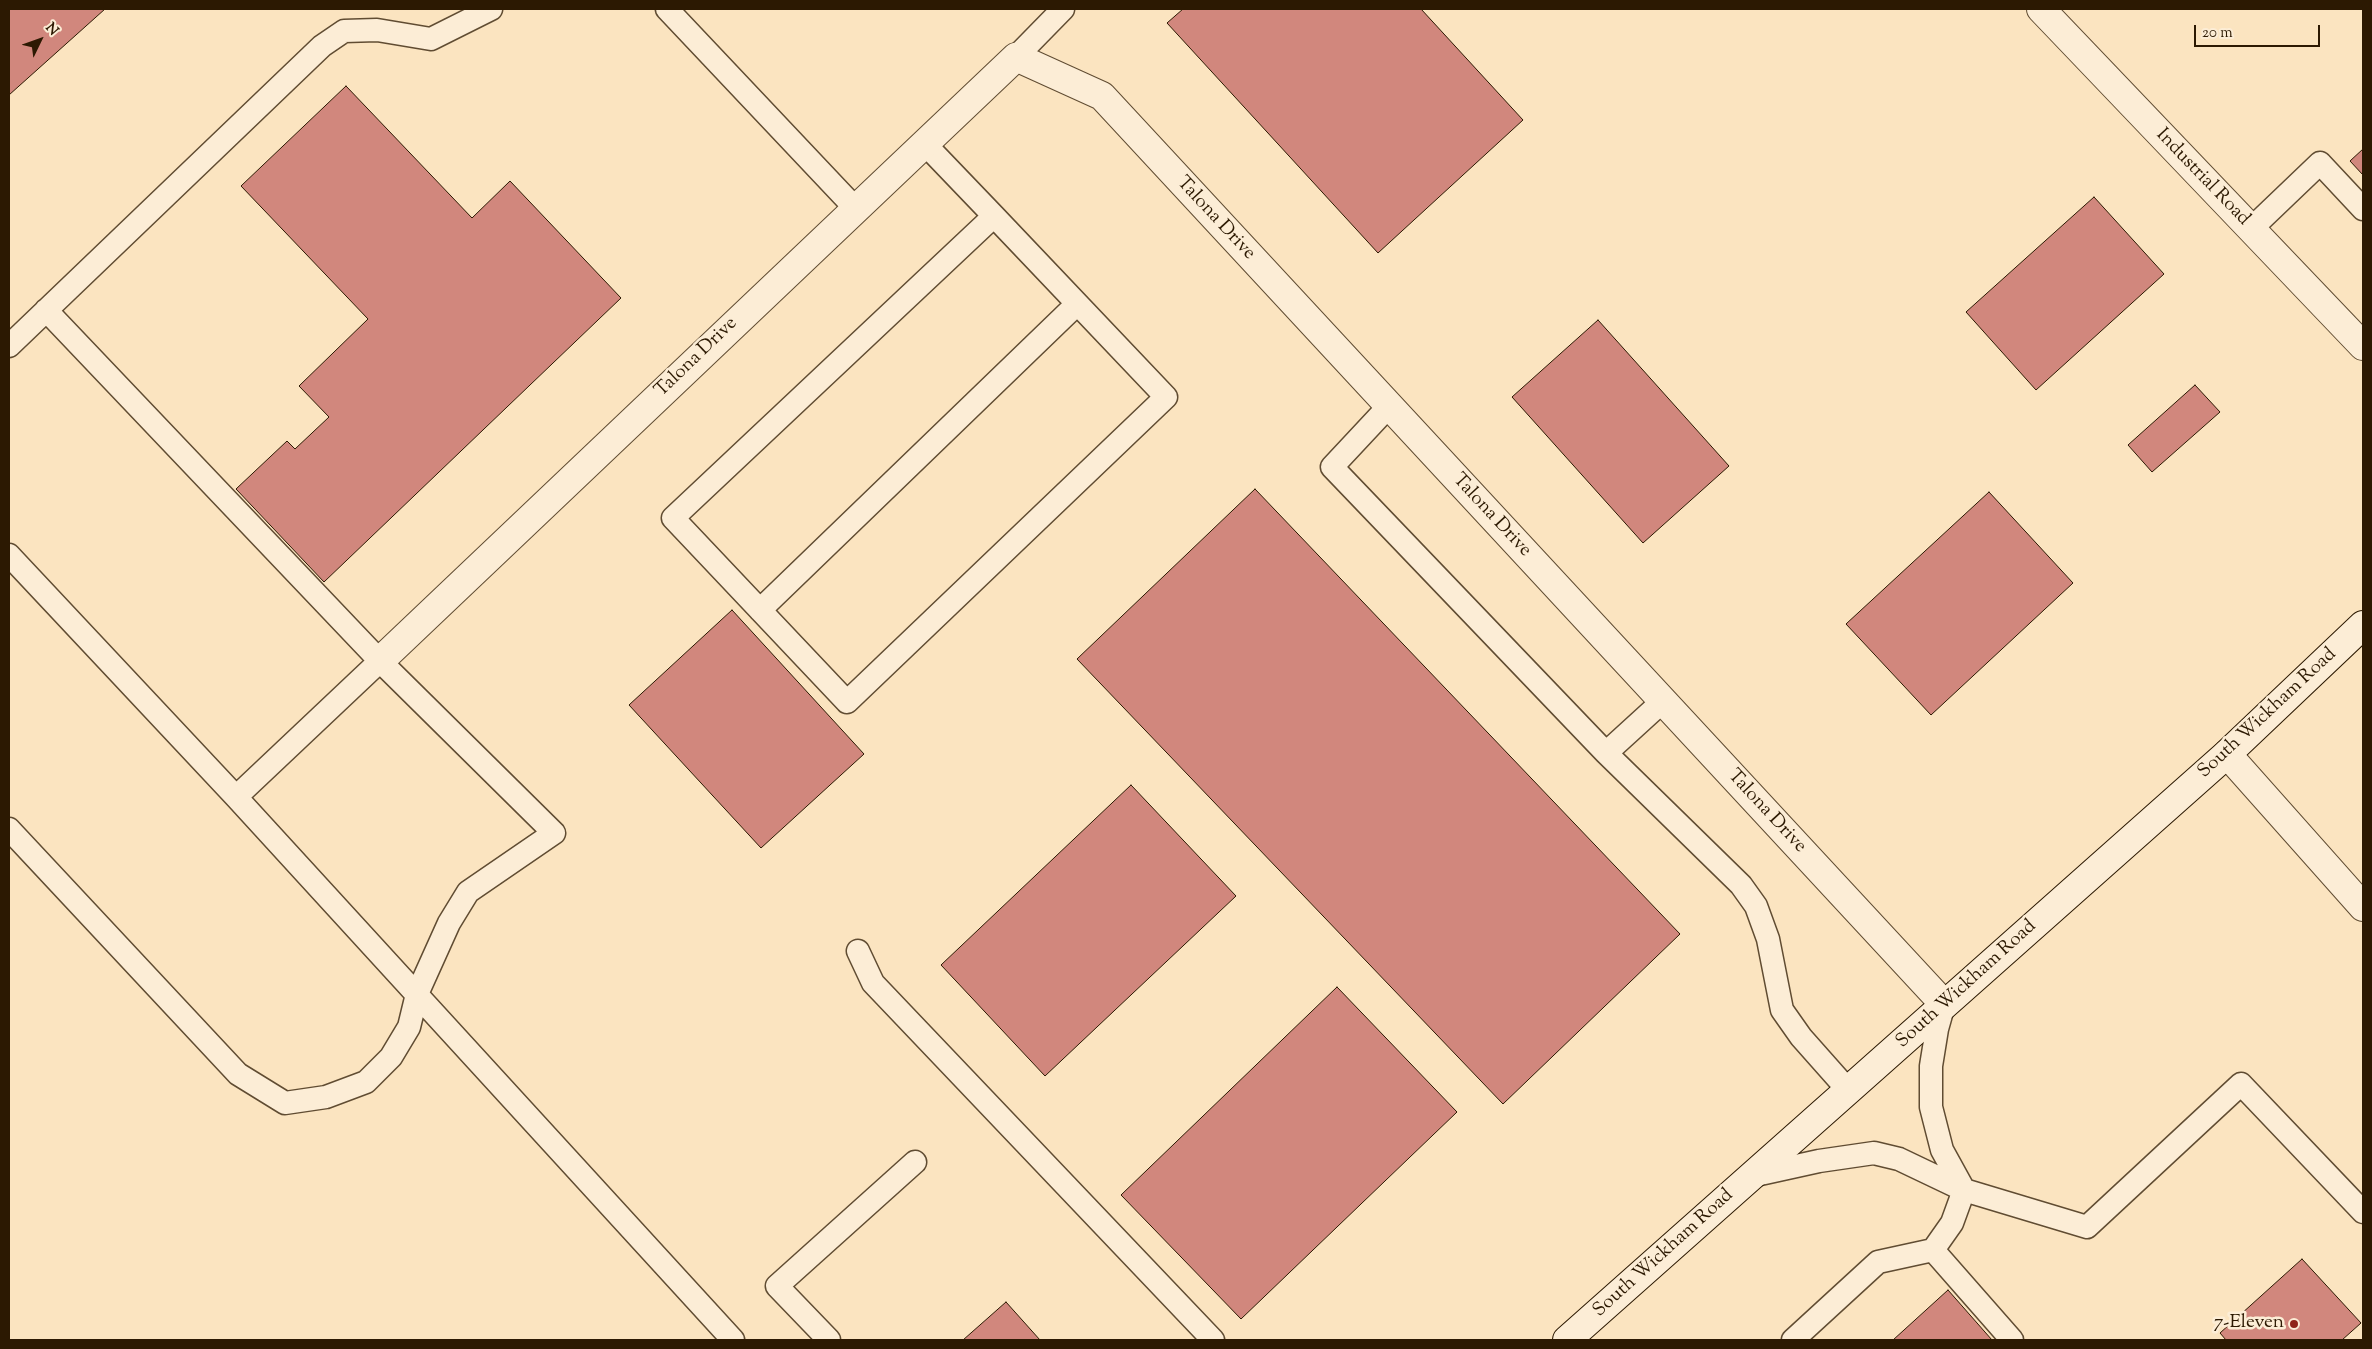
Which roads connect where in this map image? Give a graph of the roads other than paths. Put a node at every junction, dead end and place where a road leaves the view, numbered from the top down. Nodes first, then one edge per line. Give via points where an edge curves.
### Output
1 (490, 9) edge
2 (667, 9) edge
3 (1063, 9) edge
4 (2041, 9) edge
5 (1016, 57) junction
6 (924, 144) junction
7 (855, 208) junction
8 (2363, 209) edge
9 (994, 216) junction
10 (2251, 229) junction
11 (1077, 304) junction
12 (46, 310) junction
13 (9, 346) edge
14 (2363, 346) edge
15 (1389, 406) junction
16 (9, 556) edge
17 (760, 610) junction
18 (2363, 625) edge
19 (380, 661) junction
20 (1663, 701) junction
21 (1606, 753) junction
22 (2227, 754) junction
23 (236, 797) junction
24 (9, 829) edge
25 (2363, 907) edge
26 (858, 951) dead end
27 (417, 994) junction
28 (1944, 1004) junction
29 (1848, 1090) junction
30 (915, 1162) dead end
31 (1751, 1176) junction
32 (1964, 1190) junction
33 (2363, 1212) edge
34 (1933, 1250) junction
35 (733, 1340) edge
36 (829, 1340) edge
37 (1213, 1340) edge
38 (1567, 1340) edge
39 (1793, 1340) edge
40 (2012, 1340) edge

1 - 12 lane via 431,39 377,30 344,31 322,46
2 - 7 lane
3 - 5 lane, Talona Drive
4 - 10 street, Industrial Road
5 - 6 street, Talona Drive
5 - 15 street, Talona Drive via 1102,96
6 - 7 street, Talona Drive
6 - 9 lane
7 - 19 street, Talona Drive
8 - 10 lane via 2320,164
9 - 11 lane
9 - 17 lane via 673,518
10 - 14 street, Industrial Road
11 - 17 lane
11 - 17 lane via 1166,398 847,702
12 - 13 lane
12 - 19 lane
15 - 20 street, Talona Drive
15 - 21 lane via 1332,467
16 - 23 lane
18 - 22 street, South Wickham Road
19 - 23 lane
19 - 27 lane via 554,833 468,892 449,923
20 - 21 lane
20 - 28 street, Talona Drive
21 - 29 lane via 1741,885 1756,906 1768,939 1782,1010 1801,1037
22 - 25 street
22 - 28 street, South Wickham Road
23 - 27 lane
24 - 27 lane via 238,1074 284,1103 326,1097 366,1082 391,1057 409,1027
26 - 37 lane via 873,983
27 - 35 lane
28 - 29 street, South Wickham Road
28 - 32 lane via 1931,1066 1931,1107 1942,1150
29 - 31 street, South Wickham Road
30 - 36 lane via 778,1286
31 - 32 lane via 1819,1160 1874,1153 1899,1158
31 - 38 street, South Wickham Road
32 - 33 lane via 2087,1227 2241,1084
32 - 34 lane via 1952,1223
34 - 39 lane via 1878,1262
34 - 40 lane

